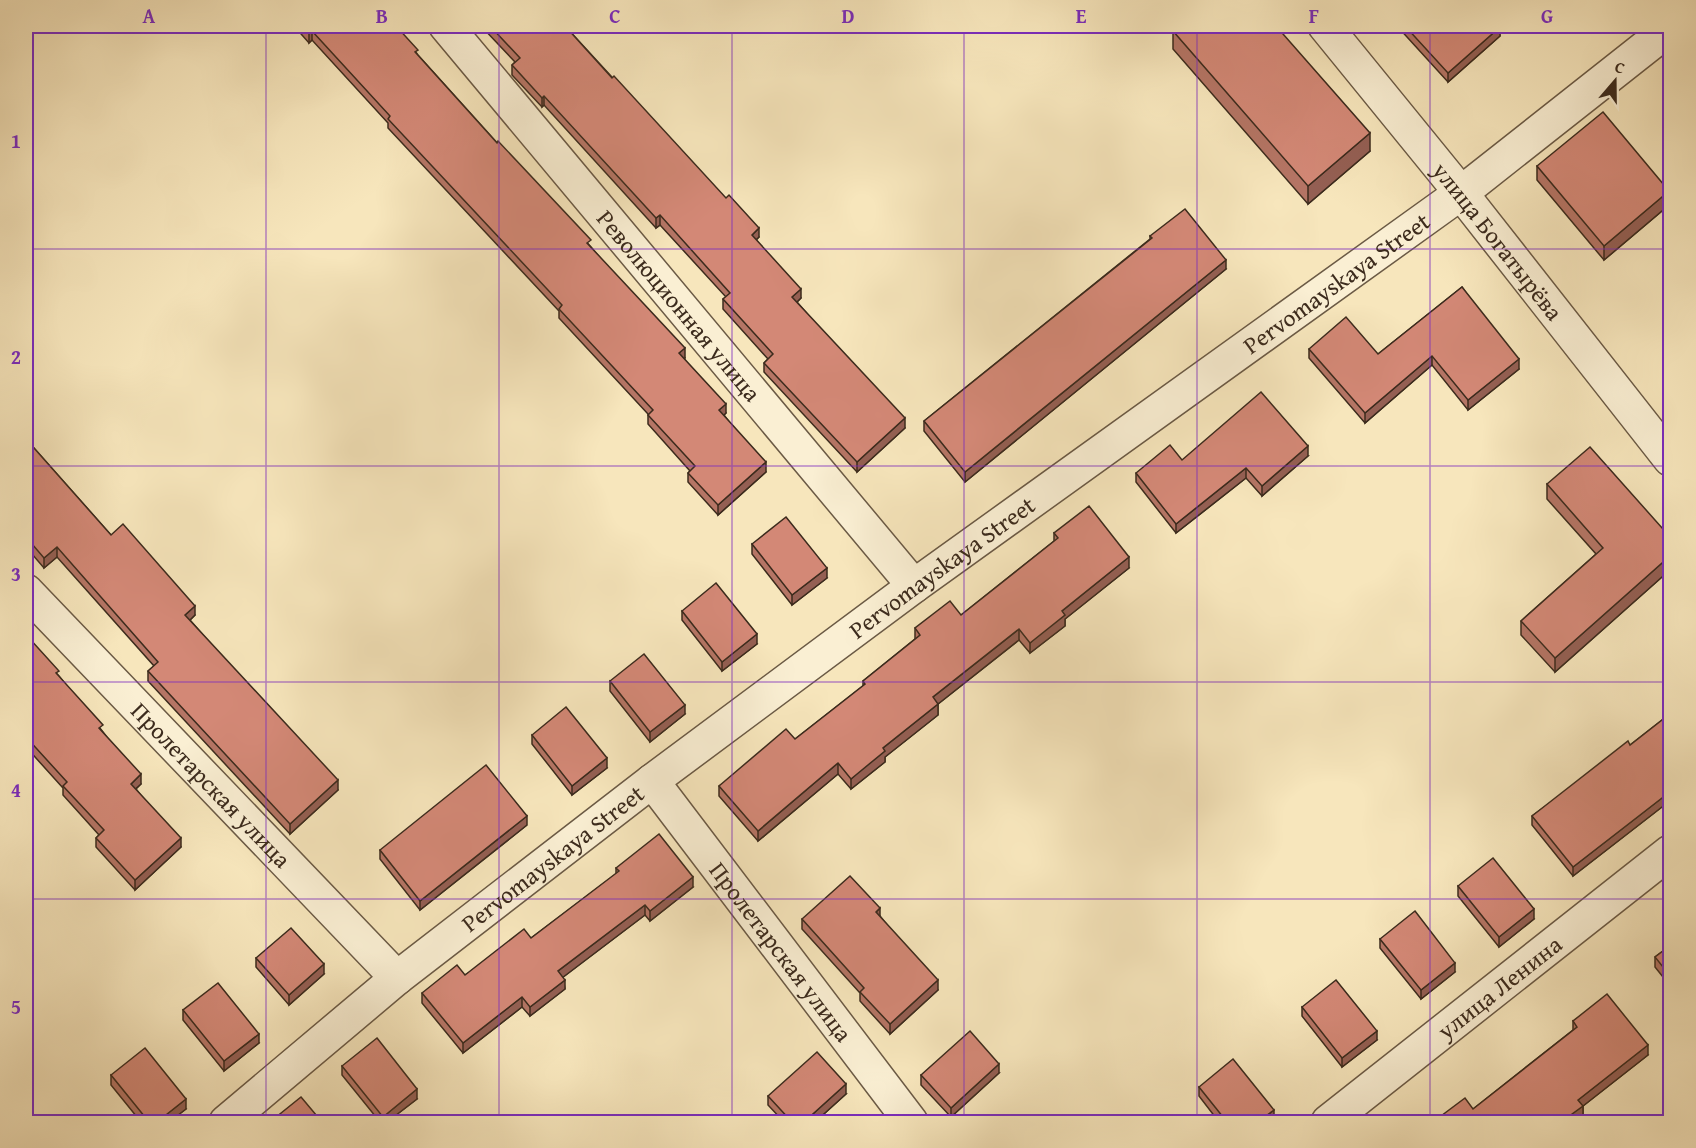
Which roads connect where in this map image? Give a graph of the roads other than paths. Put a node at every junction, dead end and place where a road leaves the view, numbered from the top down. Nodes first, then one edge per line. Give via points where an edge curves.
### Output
1 (446, 26) edge
2 (1325, 26) edge
3 (1671, 28) edge
4 (1461, 193) junction
5 (1671, 459) edge
6 (914, 586) junction
7 (26, 591) edge
8 (652, 781) junction
9 (1671, 852) edge
10 (397, 978) junction
11 (226, 1122) edge
12 (911, 1122) edge
13 (1328, 1122) edge

1 - 6 street, Революционная улица
2 - 4 street, улица Богатырёва
3 - 4 street, Pervomayskaya Street
4 - 5 street, улица Богатырёва
4 - 6 street, Pervomayskaya Street
6 - 8 street, Pervomayskaya Street
7 - 10 street, Пролетарская улица
8 - 10 street, Pervomayskaya Street
8 - 12 street, Пролетарская улица
9 - 13 street, улица Ленина
10 - 11 street, Pervomayskaya Street

